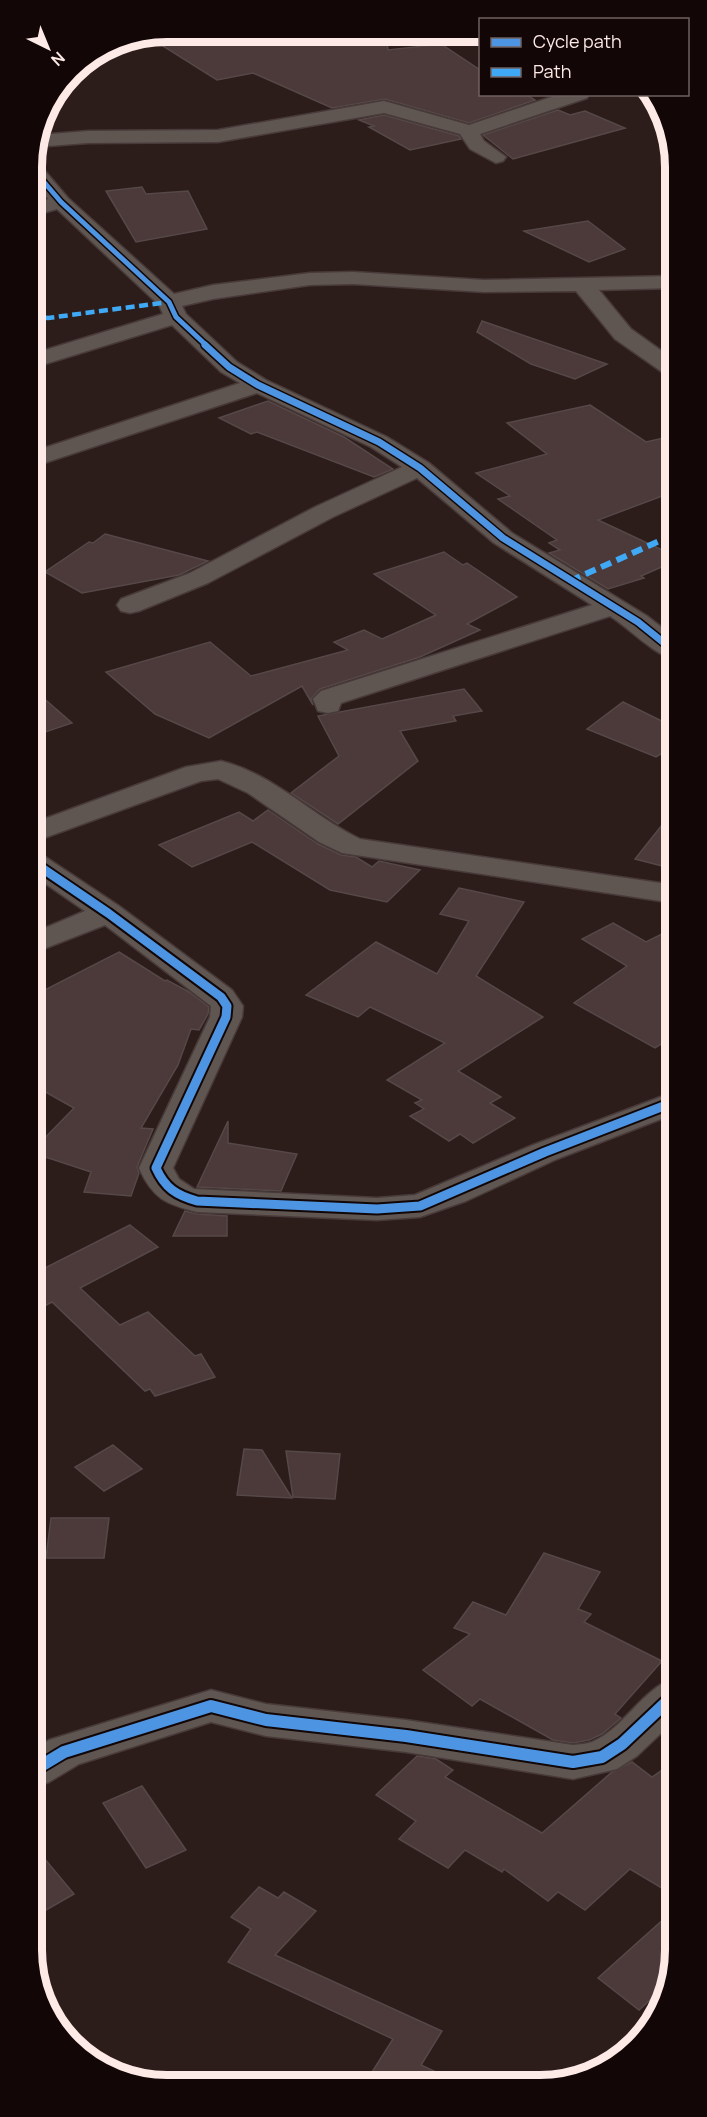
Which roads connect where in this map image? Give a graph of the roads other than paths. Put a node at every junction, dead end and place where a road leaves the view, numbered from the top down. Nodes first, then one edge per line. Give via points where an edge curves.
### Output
1 (574, 96) edge
2 (470, 131) junction
3 (45, 140) edge
4 (496, 157) dead end
5 (42, 180) edge
6 (61, 202) junction
7 (42, 207) edge
8 (665, 282) edge
9 (583, 285) junction
10 (173, 309) junction
11 (42, 357) edge
12 (665, 363) edge
13 (258, 385) junction
14 (42, 457) edge
15 (420, 468) junction
16 (130, 605) dead end
17 (611, 607) junction
18 (665, 644) edge
19 (328, 705) dead end
20 (42, 830) edge
21 (42, 868) edge
22 (665, 893) edge
23 (108, 913) junction
24 (42, 940) edge
25 (665, 1105) edge
26 (665, 1703) edge
27 (42, 1765) edge

1 - 2 street
2 - 3 street via 384,107 218,136
2 - 4 street via 477,145
5 - 6 street
6 - 7 street
6 - 10 street
8 - 9 street
9 - 10 street via 484,286 310,279 213,292
9 - 12 street via 623,334
10 - 11 street
10 - 13 street via 229,367
13 - 14 street
13 - 15 street via 379,442
15 - 16 street via 324,512 199,579
15 - 17 street via 503,538
17 - 18 street
17 - 19 street via 331,697 327,699
20 - 22 street via 196,773 221,770 258,787 353,847
21 - 23 street
23 - 24 street
23 - 25 street via 221,997 227,1006 226,1017 156,1168 173,1194 196,1201 377,1209 420,1206
26 - 27 street via 622,1744 602,1757 573,1762 406,1736 266,1720 211,1707 64,1752

